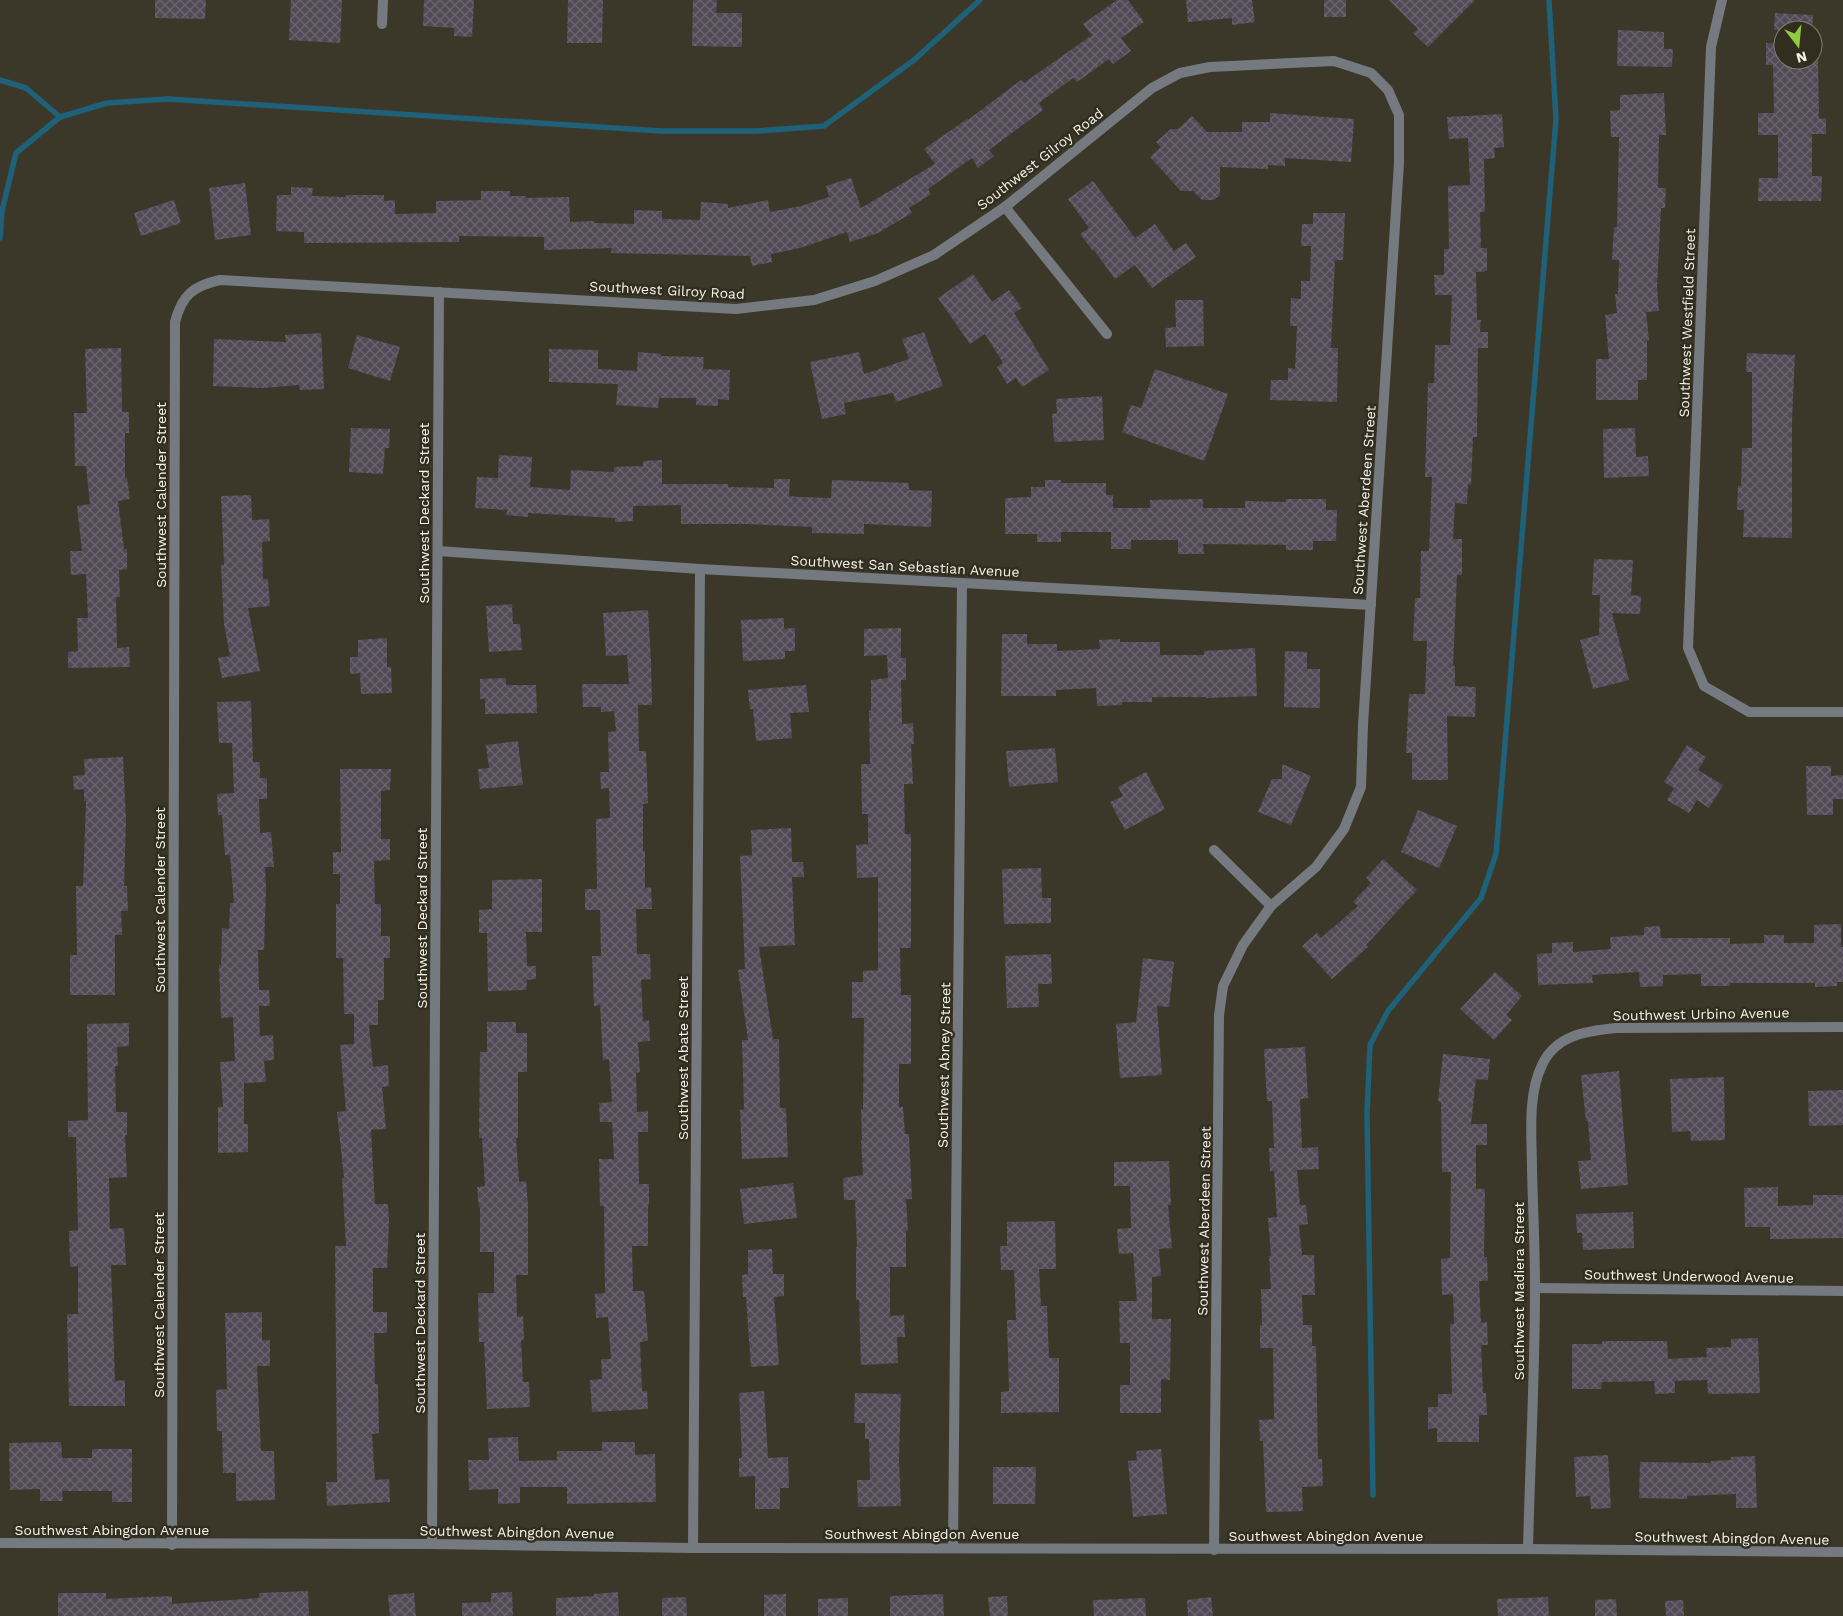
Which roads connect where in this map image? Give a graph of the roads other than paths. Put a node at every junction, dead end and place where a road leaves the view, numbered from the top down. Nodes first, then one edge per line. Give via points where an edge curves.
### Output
1 (383, 0) edge
2 (1722, 0) edge
3 (382, 24) dead end
4 (1371, 73) joint
5 (1005, 207) junction
6 (220, 280) joint
7 (439, 292) junction
8 (1107, 334) dead end
9 (438, 551) junction
10 (700, 569) junction
11 (962, 583) junction
12 (1371, 605) junction
13 (1843, 712) edge
14 (1214, 850) dead end
15 (1272, 906) junction
16 (1843, 1027) edge
17 (1562, 1040) joint
18 (1535, 1288) junction
19 (1843, 1291) edge
20 (0, 1543) edge
21 (172, 1544) junction
22 (432, 1544) junction
23 (693, 1548) junction
24 (953, 1548) junction
25 (1214, 1550) junction
26 (1528, 1550) junction
27 (1843, 1552) edge

1 - 3 street
2 - 13 street, Southwest Westfield Street via 1711,47 1688,648 1704,686 1750,712
4 - 5 street, Southwest Gilroy Road via 1334,61 1210,66 1180,73 1152,88
4 - 12 street, Southwest Aberdeen Street via 1388,90 1399,115 1399,163
5 - 7 street, Southwest Gilroy Road via 934,254 875,280 814,300 736,309
5 - 8 street
6 - 7 street, Southwest Gilroy Road
6 - 21 street, Southwest Calender Street via 206,283 189,294 179,308 175,322
7 - 9 street, Southwest Deckard Street
9 - 10 street, Southwest San Sebastian Avenue
9 - 22 street, Southwest Deckard Street
10 - 11 street, Southwest San Sebastian Avenue
10 - 23 street, Southwest Abate Street
11 - 12 street, Southwest San Sebastian Avenue
11 - 24 street, Southwest Abney Street
12 - 15 street, Southwest Aberdeen Street via 1362,787 1344,829 1316,866
14 - 15 street
15 - 25 street, Southwest Aberdeen Street via 1243,945 1223,986 1220,1015
16 - 17 street, Southwest Urbino Avenue via 1616,1028 1593,1030
17 - 18 street, Southwest Madiera Street via 1542,1064 1533,1102
18 - 19 street, Southwest Underwood Avenue
18 - 26 street, Southwest Madiera Street
20 - 21 street, Southwest Abingdon Avenue
21 - 22 street, Southwest Abingdon Avenue
22 - 23 street, Southwest Abingdon Avenue
23 - 24 street, Southwest Abingdon Avenue
24 - 25 street, Southwest Abingdon Avenue
25 - 26 street, Southwest Abingdon Avenue
26 - 27 street, Southwest Abingdon Avenue

